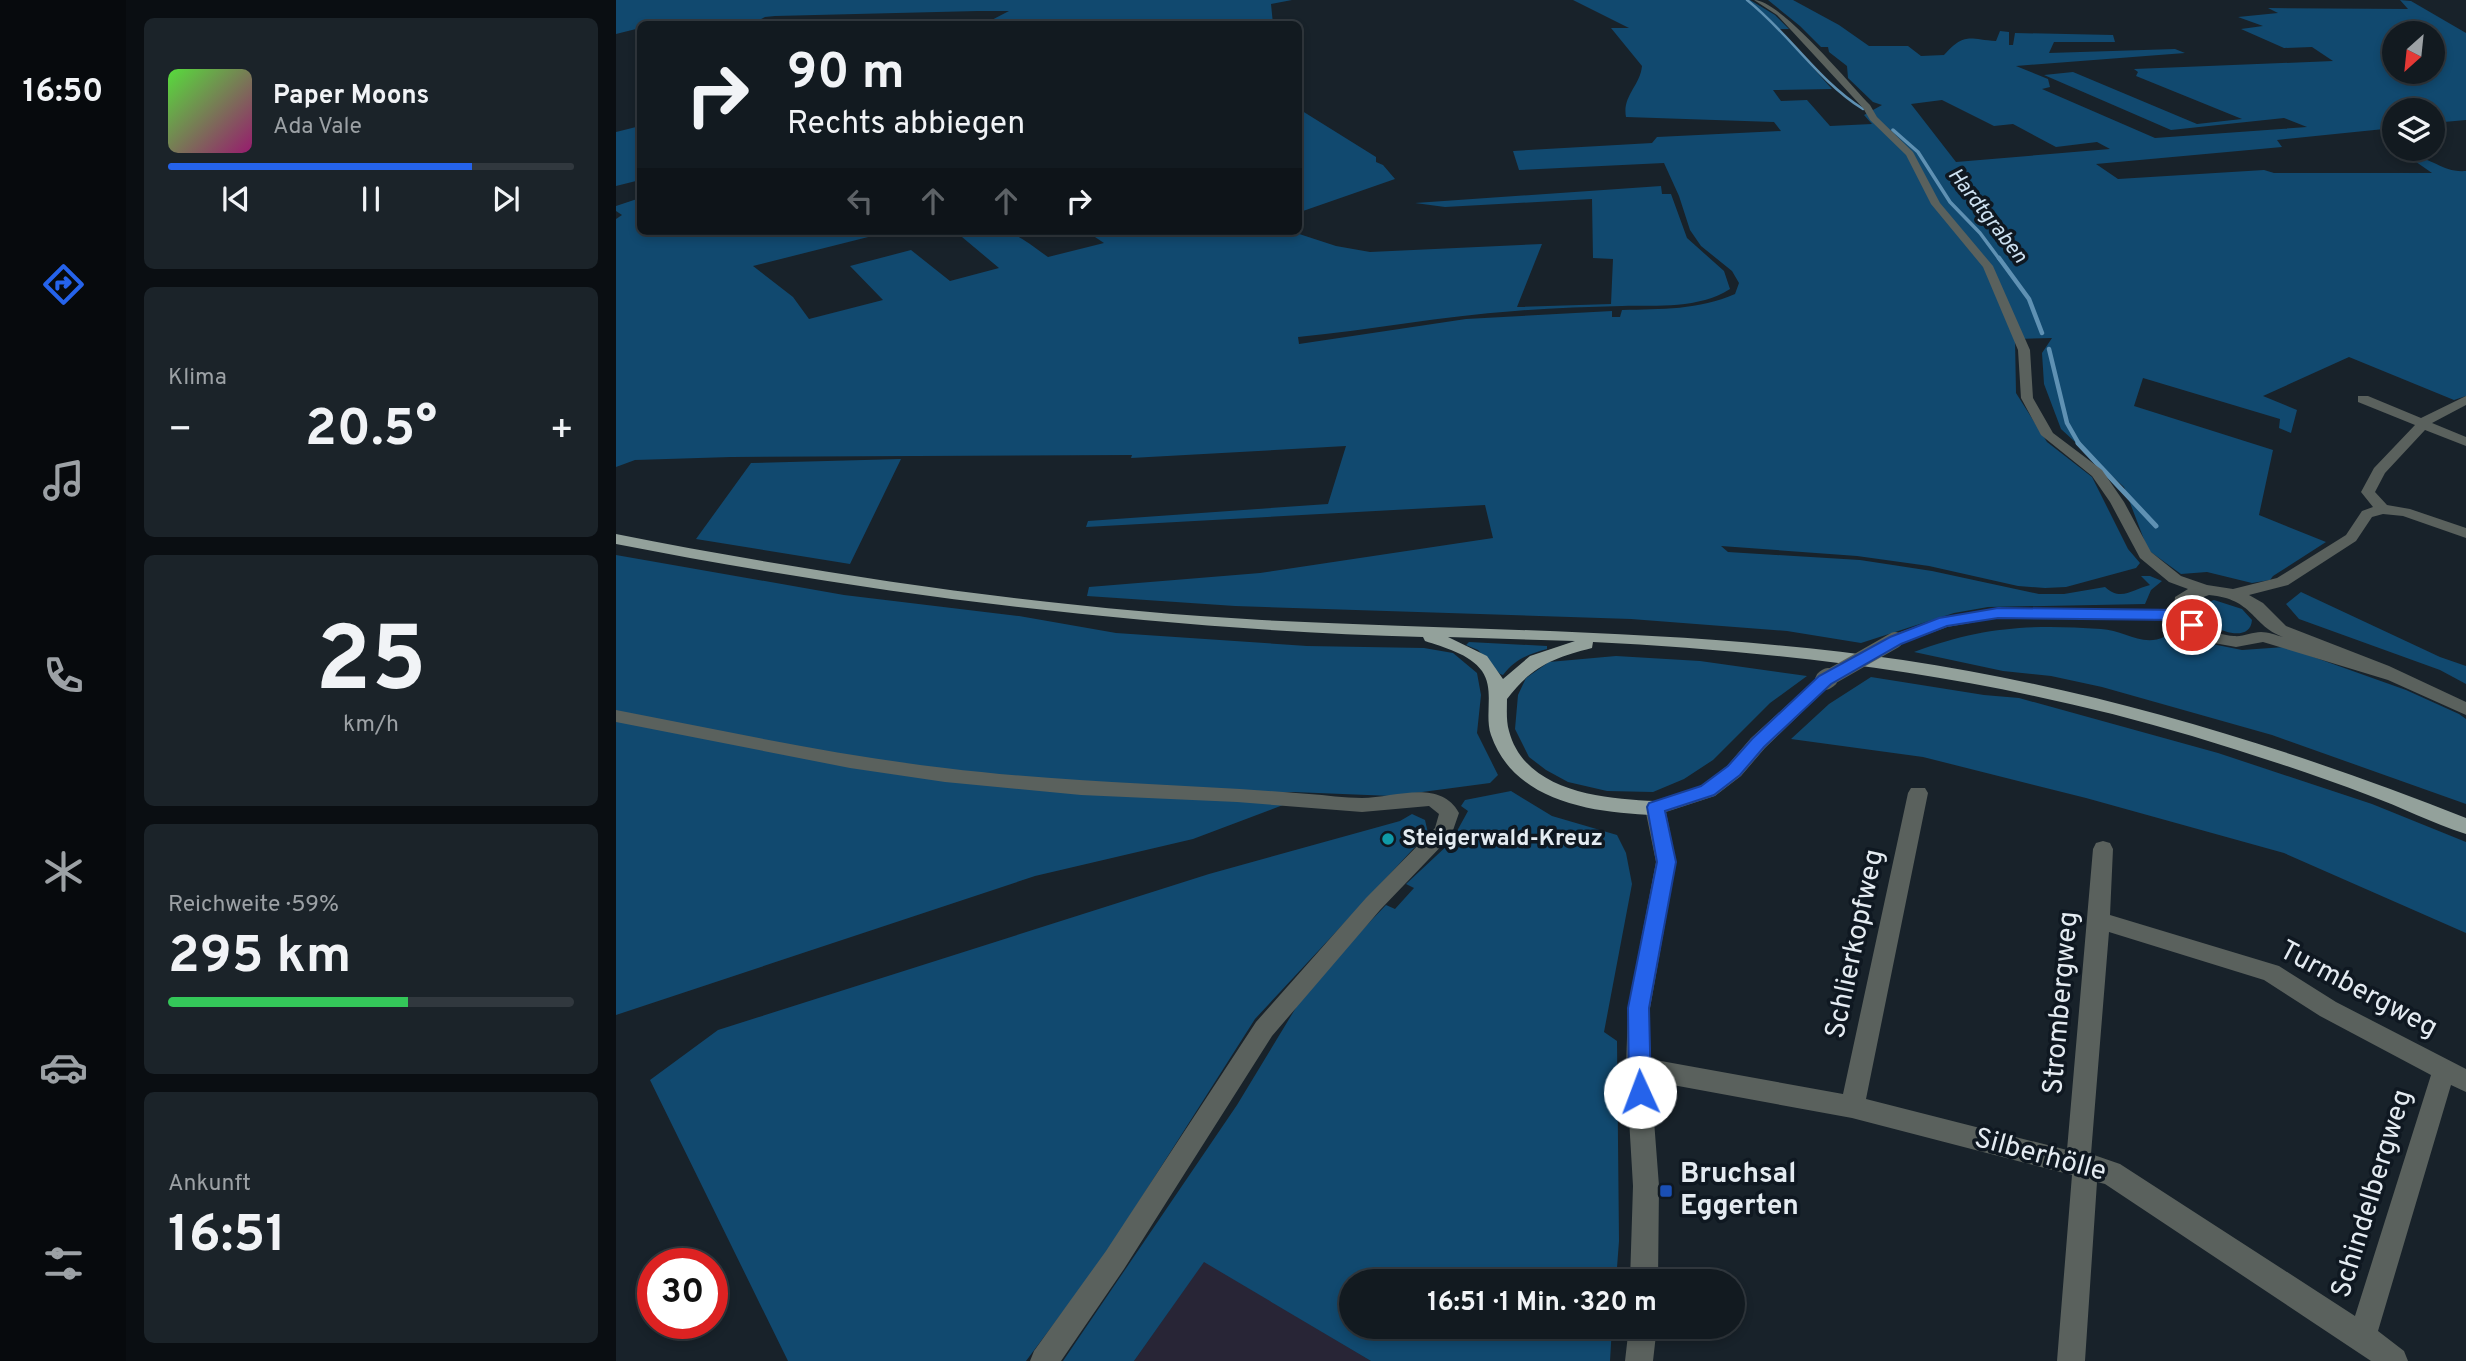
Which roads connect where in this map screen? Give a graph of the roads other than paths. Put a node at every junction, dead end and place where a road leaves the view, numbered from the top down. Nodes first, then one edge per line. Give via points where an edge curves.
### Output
1 (1757, 0) edge
2 (2363, 399) dead end
3 (2466, 400) edge
4 (2420, 428) junction
5 (2466, 442) edge
6 (2466, 452) edge
7 (2382, 509) junction
8 (2466, 533) edge
9 (616, 539) edge
10 (2175, 579) junction
11 (2281, 582) junction
12 (2206, 590) junction
13 (2233, 594) junction
14 (2186, 596) junction
15 (2183, 615) junction
16 (2265, 625) junction
17 (1416, 632) junction
18 (1604, 639) junction
19 (1500, 696) junction
20 (2466, 709) edge
21 (616, 716) edge
22 (1918, 793) dead end
23 (2409, 802) junction
24 (1656, 807) junction
25 (2466, 814) edge
26 (2466, 826) edge
27 (2103, 849) dead end
28 (2099, 920) junction
29 (1638, 1068) junction
30 (2455, 1076) edge
31 (1852, 1108) junction
32 (2081, 1163) junction
33 (1644, 1269) edge
34 (2362, 1337) junction
35 (1642, 1339) edge
36 (1044, 1361) edge
37 (1639, 1361) edge
38 (2071, 1361) edge
39 (2393, 1361) edge

1 - 10 street via 1779,14 1910,154 1936,204 1988,266 2024,350 2027,398 2048,435 2097,473 2145,555
2 - 4 street
3 - 4 street via 2430,417
4 - 5 street
4 - 6 street
4 - 7 street via 2379,471 2368,492
7 - 8 street
7 - 11 street via 2367,514 2351,538
9 - 17 main road via 857,582 1076,611
10 - 12 street
10 - 14 street
11 - 13 street
11 - 16 street
12 - 13 street
12 - 14 street
13 - 16 street
14 - 15 street via 2181,601
15 - 16 street via 2204,633 2236,642
15 - 24 street, bridge via 1998,613 1944,622 1895,640 1825,680 1726,777 1708,790
16 - 20 street
17 - 18 main road
17 - 19 main road via 1462,649 1491,668
18 - 19 main road via 1546,655 1518,671
18 - 23 main road via 1793,651 2039,692 2221,739
19 - 24 main road via 1499,734 1526,772 1573,797 1622,807
21 - 36 street via 945,775 1362,805 1429,799 1441,803 1449,813 1444,831 1264,1029 1123,1249
22 - 31 street, Schlierkopfweg
23 - 25 main road
23 - 26 main road
24 - 29 street via 1666,862 1639,1008
27 - 28 street, Strombergweg
28 - 30 street, Turmbergweg via 2271,973 2328,1009
28 - 32 street, Strombergweg
29 - 31 street, Silberhölle
29 - 33 street via 1646,1186
30 - 34 street, Schindelbergweg
31 - 32 street, Silberhölle
32 - 34 street, Silberhölle via 2112,1173
32 - 38 street, Strombergweg
34 - 39 street, Silberhölle
35 - 37 street

